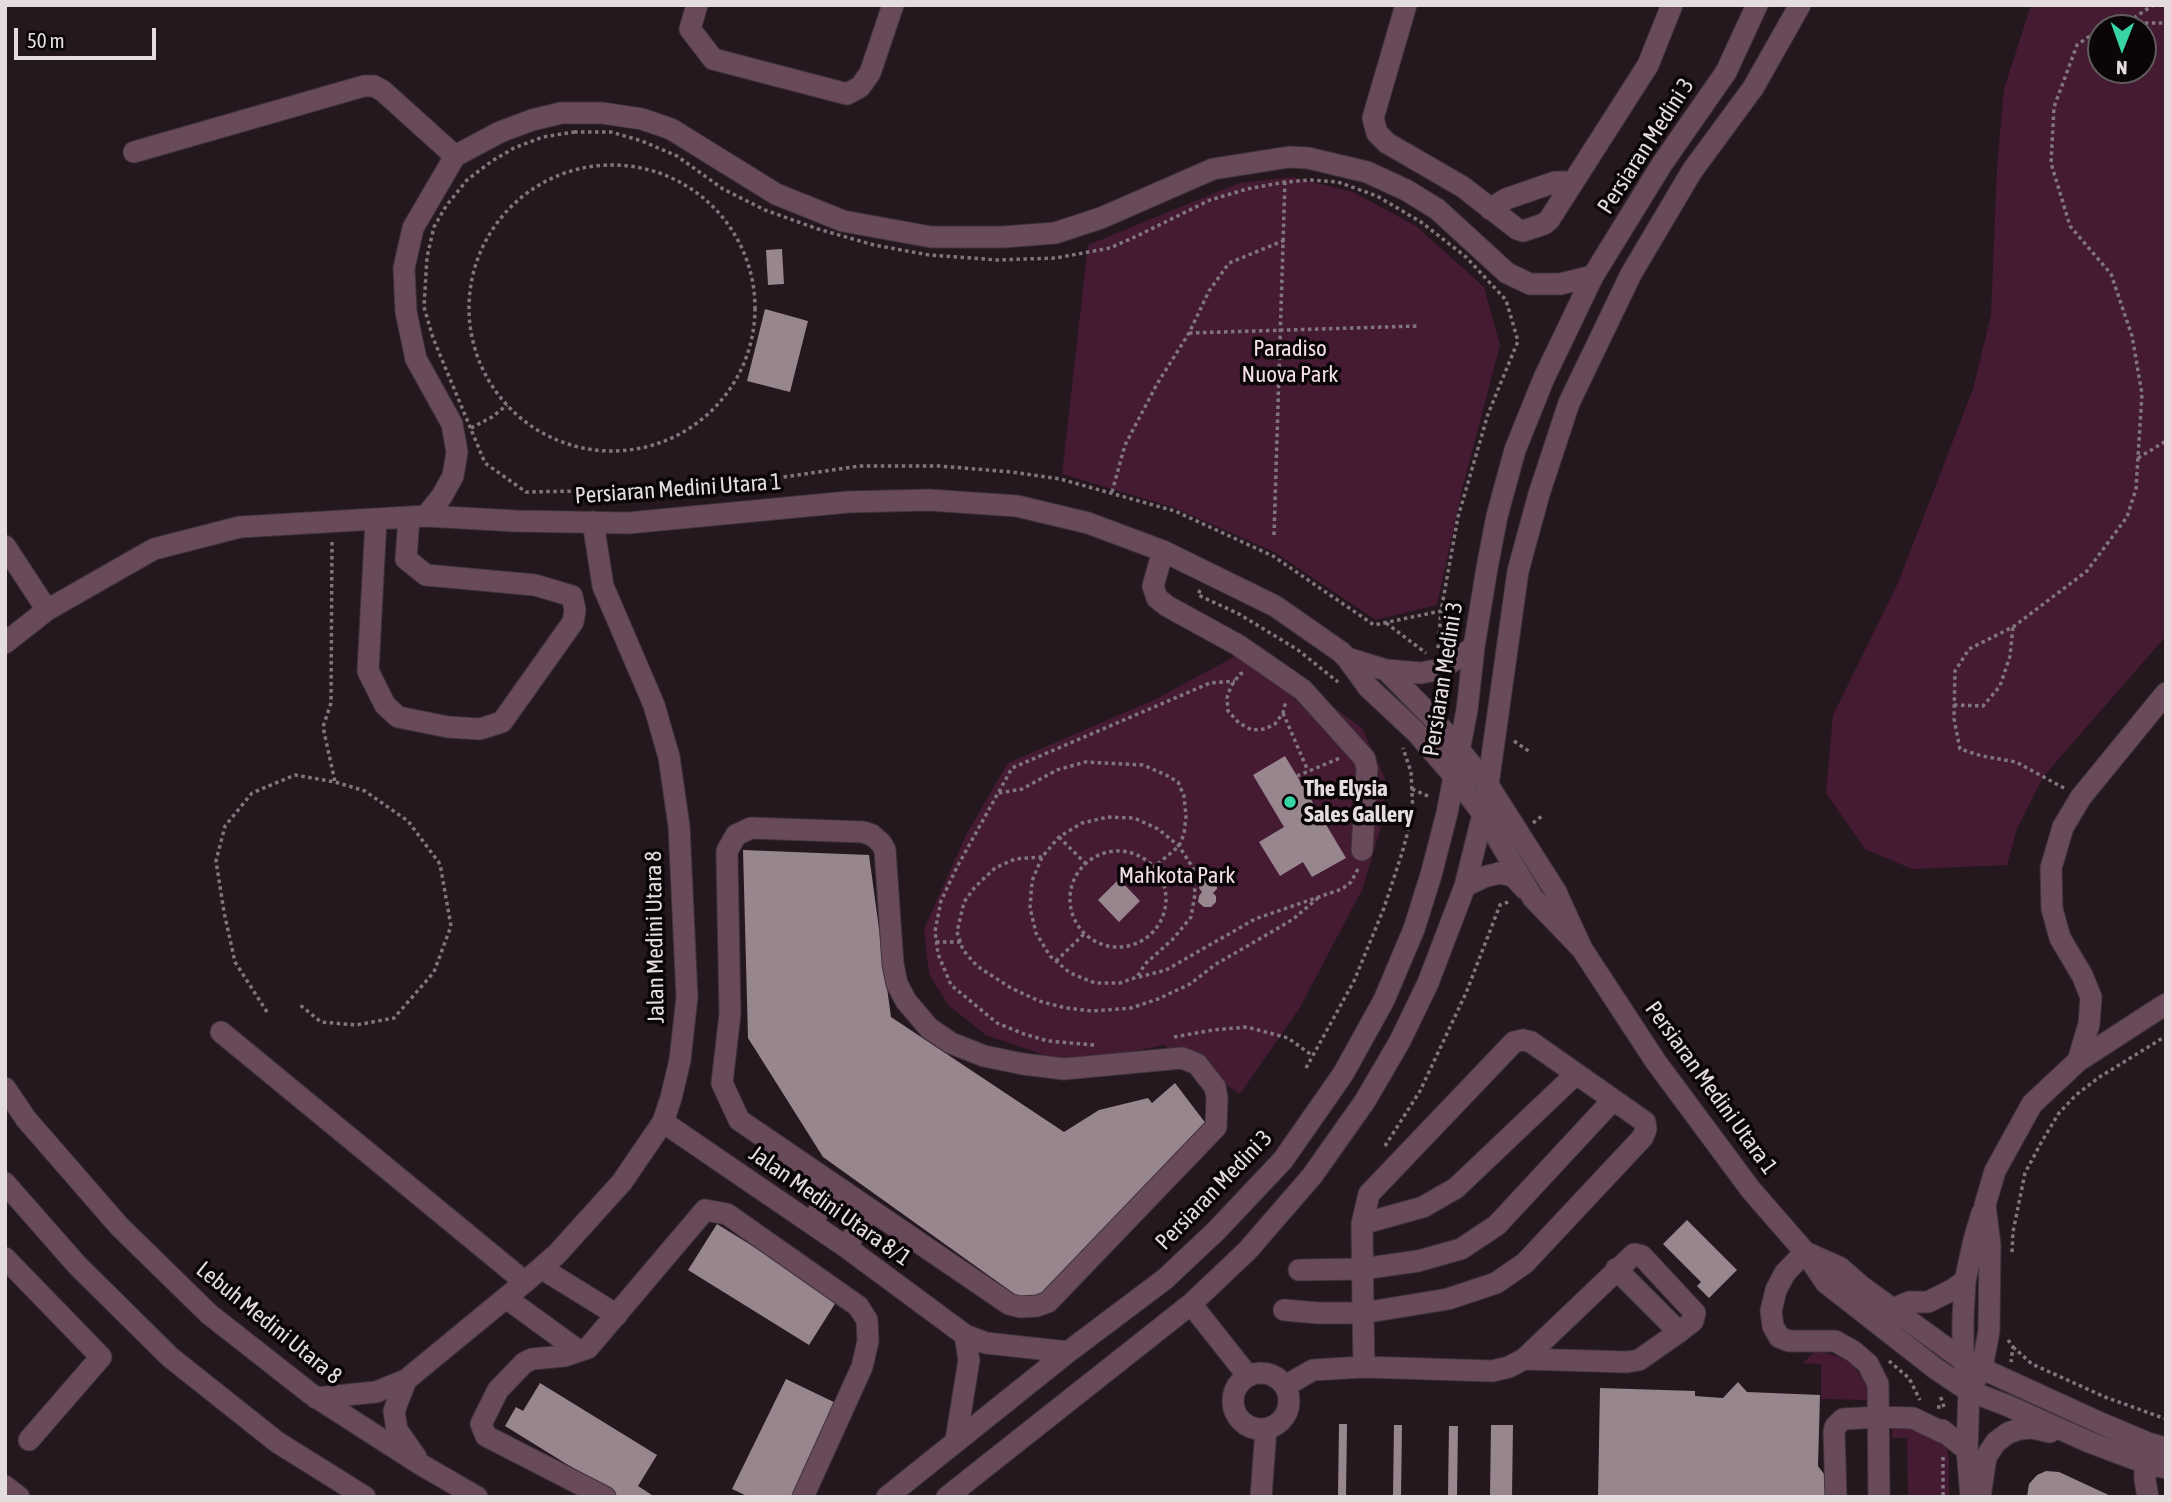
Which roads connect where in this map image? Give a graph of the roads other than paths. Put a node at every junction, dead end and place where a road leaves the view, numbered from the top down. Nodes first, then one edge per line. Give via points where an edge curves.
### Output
1 (697, 5) edge
2 (893, 5) edge
3 (1406, 5) edge
4 (1672, 5) edge
5 (1800, 5) edge
6 (1755, 7) edge
7 (134, 152) dead end
8 (455, 156) junction
9 (1573, 181) junction
10 (1490, 209) junction
11 (1593, 276) junction
12 (417, 517) junction
13 (376, 520) junction
14 (593, 523) junction
15 (5, 546) edge
16 (1163, 551) junction
17 (47, 610) junction
18 (5, 643) edge
19 (1474, 647) junction
20 (1347, 658) junction
21 (1386, 670) junction
22 (2166, 693) edge
23 (1459, 750) junction
24 (1454, 776) junction
25 (1488, 785) junction
26 (1483, 814) junction
27 (1362, 850) road end
28 (1465, 886) junction
29 (1527, 898) junction
30 (1582, 949) junction
31 (2166, 1004) edge
32 (221, 1032) dead end
33 (2078, 1061) junction
34 (1576, 1074) junction
35 (5, 1088) edge
36 (1613, 1100) junction
37 (663, 1122) junction
38 (5, 1184) edge
39 (835, 1186) junction
40 (1985, 1205) junction
41 (870, 1210) junction
42 (811, 1223) junction
43 (1362, 1224) junction
44 (846, 1247) junction
45 (1805, 1252) junction
46 (5, 1258) edge
47 (1363, 1269) junction
48 (1299, 1270) dead end
49 (533, 1275) junction
50 (1965, 1281) junction
51 (506, 1298) junction
52 (1191, 1304) junction
53 (1893, 1309) junction
54 (1284, 1310) dead end
55 (1363, 1313) junction
56 (617, 1314) junction
57 (965, 1335) junction
58 (579, 1352) junction
59 (1068, 1352) junction
60 (1524, 1359) junction
61 (1972, 1364) junction
62 (1364, 1367) junction
63 (1248, 1376) junction
64 (406, 1380) junction
65 (1285, 1386) junction
66 (1969, 1391) junction
67 (316, 1398) junction
68 (1878, 1417) junction
69 (1266, 1429) junction
70 (29, 1440) dead end
71 (956, 1440) junction
72 (2089, 1442) junction
73 (2166, 1448) edge
74 (1967, 1450) junction
75 (420, 1464) junction
76 (2156, 1465) edge
77 (5, 1486) edge
78 (360, 1495) edge
79 (19, 1497) edge
80 (477, 1497) edge
81 (605, 1497) edge
82 (803, 1497) edge
83 (887, 1497) edge
84 (947, 1497) edge
85 (1261, 1497) edge
86 (1836, 1497) edge
87 (1879, 1497) edge
88 (1971, 1497) edge
89 (1980, 1497) edge
90 (2148, 1497) edge

1 - 2 street via 690,29 713,59 847,94 860,87 870,73
3 - 10 street via 1373,118 1377,133
4 - 9 street via 1648,65
5 - 25 street via 1754,88 1692,171 1631,274 1569,403 1518,570
6 - 11 street, Persiaran Medini 3 via 1726,72
7 - 8 street via 374,86
8 - 11 street via 500,132 561,113 642,119 671,130 776,194 843,220 931,237 1055,233 1213,169 1308,158 1367,172 1406,190 1437,209 1507,273 1531,284 1560,284
8 - 12 street via 413,228 404,268 406,312 416,359 452,424 463,433 453,475 442,496
9 - 10 street via 1555,181
9 - 10 street via 1549,220 1534,228 1517,229
11 - 19 street, Persiaran Medini 3 via 1515,450 1497,516
12 - 13 street, Persiaran Medini Utara 1
12 - 13 street via 407,559 426,575 535,585 572,596 573,622 502,722 480,729 448,727 398,717 385,705 368,671
12 - 14 street, Persiaran Medini Utara 1
13 - 17 street, Persiaran Medini Utara 1 via 240,527 154,549
14 - 16 street, Persiaran Medini Utara 1 via 848,502 929,500 1017,506 1088,523
14 - 37 street, Jalan Medini Utara 8 via 603,586 654,705 669,757 679,826 687,997 680,1060
15 - 17 street
16 - 20 street, Persiaran Medini Utara 1 via 1275,606
16 - 27 street via 1153,586 1157,598 1291,682 1365,759
17 - 18 street, Persiaran Medini Utara 1
19 - 21 street via 1441,669 1422,673
19 - 23 street, Persiaran Medini 3
20 - 21 street, Persiaran Medini Utara 1
20 - 24 street, Persiaran Medini Utara 1 via 1368,687
21 - 23 street, Persiaran Medini Utara 1
22 - 33 street via 2081,797 2063,827 2051,868 2052,909 2060,938 2091,997
23 - 24 street, Persiaran Medini 3
23 - 25 street, Persiaran Medini Utara 1
24 - 26 street, Persiaran Medini Utara 1
24 - 59 street, Persiaran Medini 3 via 1415,929 1384,1000 1316,1116 1283,1160 1216,1231 1165,1279
25 - 26 street
25 - 30 street, Persiaran Medini Utara 1 via 1556,892
26 - 28 street
26 - 29 street, Persiaran Medini Utara 1
28 - 29 street via 1499,873 1513,876
28 - 52 street via 1428,983 1365,1101 1312,1177 1248,1250
29 - 30 street, Persiaran Medini Utara 1
30 - 45 street, Persiaran Medini Utara 1 via 1656,1062 1751,1190
31 - 33 street
32 - 49 street
33 - 40 street via 2032,1104 1995,1171
34 - 36 street
34 - 43 street via 1456,1188 1423,1207
34 - 43 street via 1531,1042 1514,1042 1369,1194
35 - 67 street, Lebuh Medini Utara 8 via 26,1119 129,1236 209,1314
36 - 47 street via 1497,1225 1461,1249
36 - 55 street via 1645,1122 1643,1137 1525,1263 1496,1283 1448,1299
37 - 42 street, Jalan Medini Utara 8/1
37 - 49 street, Jalan Medini Utara 8 via 622,1182
38 - 78 street via 77,1265 170,1357 277,1442
39 - 41 street
39 - 41 street via 739,1120 722,1083 730,1014 727,850 736,835 751,828 863,832 881,843 886,850 897,984 905,1001 929,1028 951,1043 984,1056 1064,1069 1182,1058 1197,1064 1215,1087 1216,1128 1048,1302 1037,1306 1009,1304
39 - 42 street
40 - 50 street
40 - 61 street via 1990,1245 1989,1331
41 - 44 street
42 - 44 street, Jalan Medini Utara 8/1
43 - 47 street
44 - 57 street, Jalan Medini Utara 8/1
45 - 53 street, Persiaran Medini Utara 1 via 1839,1267
45 - 66 street, Persiaran Medini Utara 1 via 1826,1283
45 - 68 street via 1776,1290 1773,1326 1779,1337 1789,1341 1835,1341 1868,1364 1878,1384
46 - 70 street via 101,1357
47 - 48 street
47 - 55 street
49 - 51 street, Jalan Medini Utara 8
49 - 56 street
50 - 53 street via 1928,1302 1909,1302
50 - 61 street
51 - 58 street
51 - 64 street, Jalan Medini Utara 8
52 - 63 street
52 - 84 street
53 - 61 street, Persiaran Medini Utara 1
54 - 55 street
55 - 62 street
56 - 58 street via 588,1349
56 - 82 street via 705,1210 727,1214 858,1306 866,1320 868,1341 862,1367
57 - 59 street, Jalan Medini Utara 8/1 via 986,1343
57 - 71 street via 969,1360
58 - 81 street via 524,1363 498,1390 481,1424 486,1436
59 - 71 street, Persiaran Medini 3
60 - 60 street via 1634,1254 1642,1256 1695,1313 1693,1321 1639,1360
60 - 62 street via 1492,1371
61 - 66 street
61 - 73 street, Persiaran Medini Utara 1
62 - 65 street via 1313,1370
63 - 65 street via 1272,1376
63 - 69 street via 1236,1387 1234,1410 1243,1423
64 - 67 street, Jalan Medini Utara 8 via 376,1392
64 - 75 street via 394,1411 397,1430
65 - 69 street via 1288,1409 1280,1422
66 - 72 street, Persiaran Medini Utara 1
66 - 74 street
67 - 75 street, Lebuh Medini Utara 8
68 - 74 street via 1913,1418 1942,1430
68 - 86 street via 1843,1419 1835,1427
68 - 87 street
69 - 85 street
71 - 83 street, Persiaran Medini 3
72 - 76 street, Persiaran Medini Utara 1
72 - 89 street via 2032,1428 2008,1433 1986,1457
74 - 88 street
75 - 80 street, Lebuh Medini Utara 8
76 - 90 street via 2145,1480
77 - 79 street

